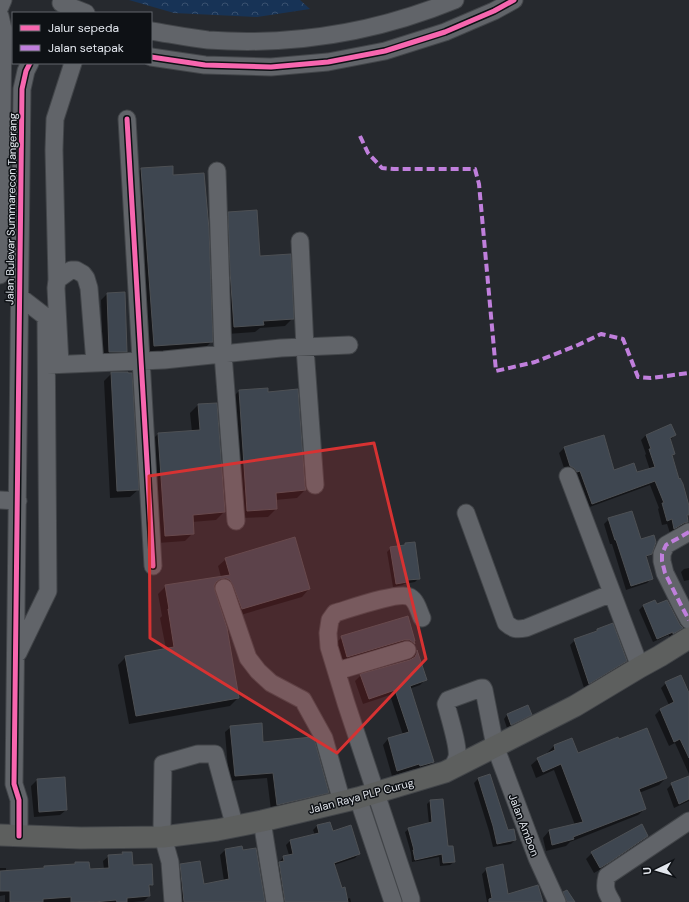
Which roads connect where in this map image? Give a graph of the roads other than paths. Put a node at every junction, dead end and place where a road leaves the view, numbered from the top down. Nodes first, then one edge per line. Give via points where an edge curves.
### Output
1 (3, 0) edge
2 (455, 0) edge
3 (514, 0) edge
4 (61, 5) edge
5 (0, 7) edge
6 (83, 12) edge
7 (5, 28) edge
8 (152, 31) edge
9 (152, 57) edge
10 (30, 64) edge
11 (73, 64) edge
12 (127, 119) dead end
13 (217, 171) dead end
14 (1, 217) edge
15 (21, 217) junction
16 (300, 241) dead end
17 (0, 275) edge
18 (57, 280) junction
19 (20, 297) junction
20 (350, 345) dead end
21 (305, 348) junction
22 (223, 354) junction
23 (142, 361) junction
24 (95, 363) junction
25 (53, 364) junction
26 (568, 476) dead end
27 (315, 485) dead end
28 (0, 500) edge
29 (18, 501) junction
30 (466, 513) dead end
31 (236, 521) dead end
32 (689, 532) edge
33 (153, 566) dead end
34 (224, 588) dead end
35 (612, 593) junction
36 (422, 618) dead end
37 (689, 635) edge
38 (407, 650) dead end
39 (16, 656) junction
40 (640, 667) junction
41 (336, 671) junction
42 (495, 746) junction
43 (452, 769) junction
44 (7, 784) edge
45 (359, 798) junction
46 (262, 821) junction
47 (689, 821) edge
48 (230, 828) junction
49 (9, 836) edge
50 (160, 837) junction
51 (173, 902) edge
52 (275, 902) edge
53 (393, 902) edge
54 (411, 902) edge
55 (557, 902) edge
56 (612, 902) edge

1 - 5 street
2 - 8 street via 379,26 324,36 270,41 207,40
3 - 9 street via 445,32 385,51 328,62 271,67 205,66
4 - 6 street
7 - 14 street, Jalan Bulevar Summarecon Tangerang
10 - 15 street, Jalan Bulevar Summarecon Tangerang via 22,89
11 - 18 street via 55,119
12 - 23 street
13 - 22 street
14 - 15 street
14 - 17 street, Jalan Bulevar Summarecon Tangerang
15 - 19 street, Jalan Bulevar Summarecon Tangerang
16 - 21 street
18 - 24 street via 71,270 76,270 86,278
18 - 25 street
19 - 25 street via 46,317
19 - 29 street, Jalan Bulevar Summarecon Tangerang
20 - 21 street
21 - 22 street
21 - 27 street
22 - 23 street
22 - 31 street
23 - 24 street
23 - 33 street
24 - 25 street
25 - 39 street via 48,591
26 - 35 street
28 - 29 street
29 - 39 street, Jalan Bulevar Summarecon Tangerang
30 - 35 street via 506,623 512,628 526,628
32 - 37 street via 666,545 662,561 682,607
34 - 45 street via 248,658 271,683 303,700
35 - 40 street
36 - 41 street via 415,601 405,595 335,612 330,620 328,633
37 - 40 main road, Jalan Raya PLP Curug
38 - 41 street
39 - 44 street, Jalan Bulevar Summarecon Tangerang
40 - 42 main road, Jalan Raya PLP Curug via 575,706
41 - 45 street
42 - 43 main road, Jalan Raya PLP Curug
42 - 43 street, Jalan Ambon via 483,688 448,700 446,704 457,746 457,758
42 - 55 street, Jalan Ambon via 537,858
43 - 45 main road, Jalan Raya PLP Curug
44 - 49 street, Jalan Bulevar Summarecon Tangerang via 19,800
45 - 46 main road, Jalan Raya PLP Curug
45 - 53 street
45 - 54 street
46 - 48 main road, Jalan Raya PLP Curug
46 - 52 street
47 - 56 street via 607,876 604,884
48 - 50 main road, Jalan Raya PLP Curug
48 - 50 street via 233,820 215,754 198,754 163,764
49 - 50 main road, Jalan Raya PLP Curug
50 - 51 street via 170,862

